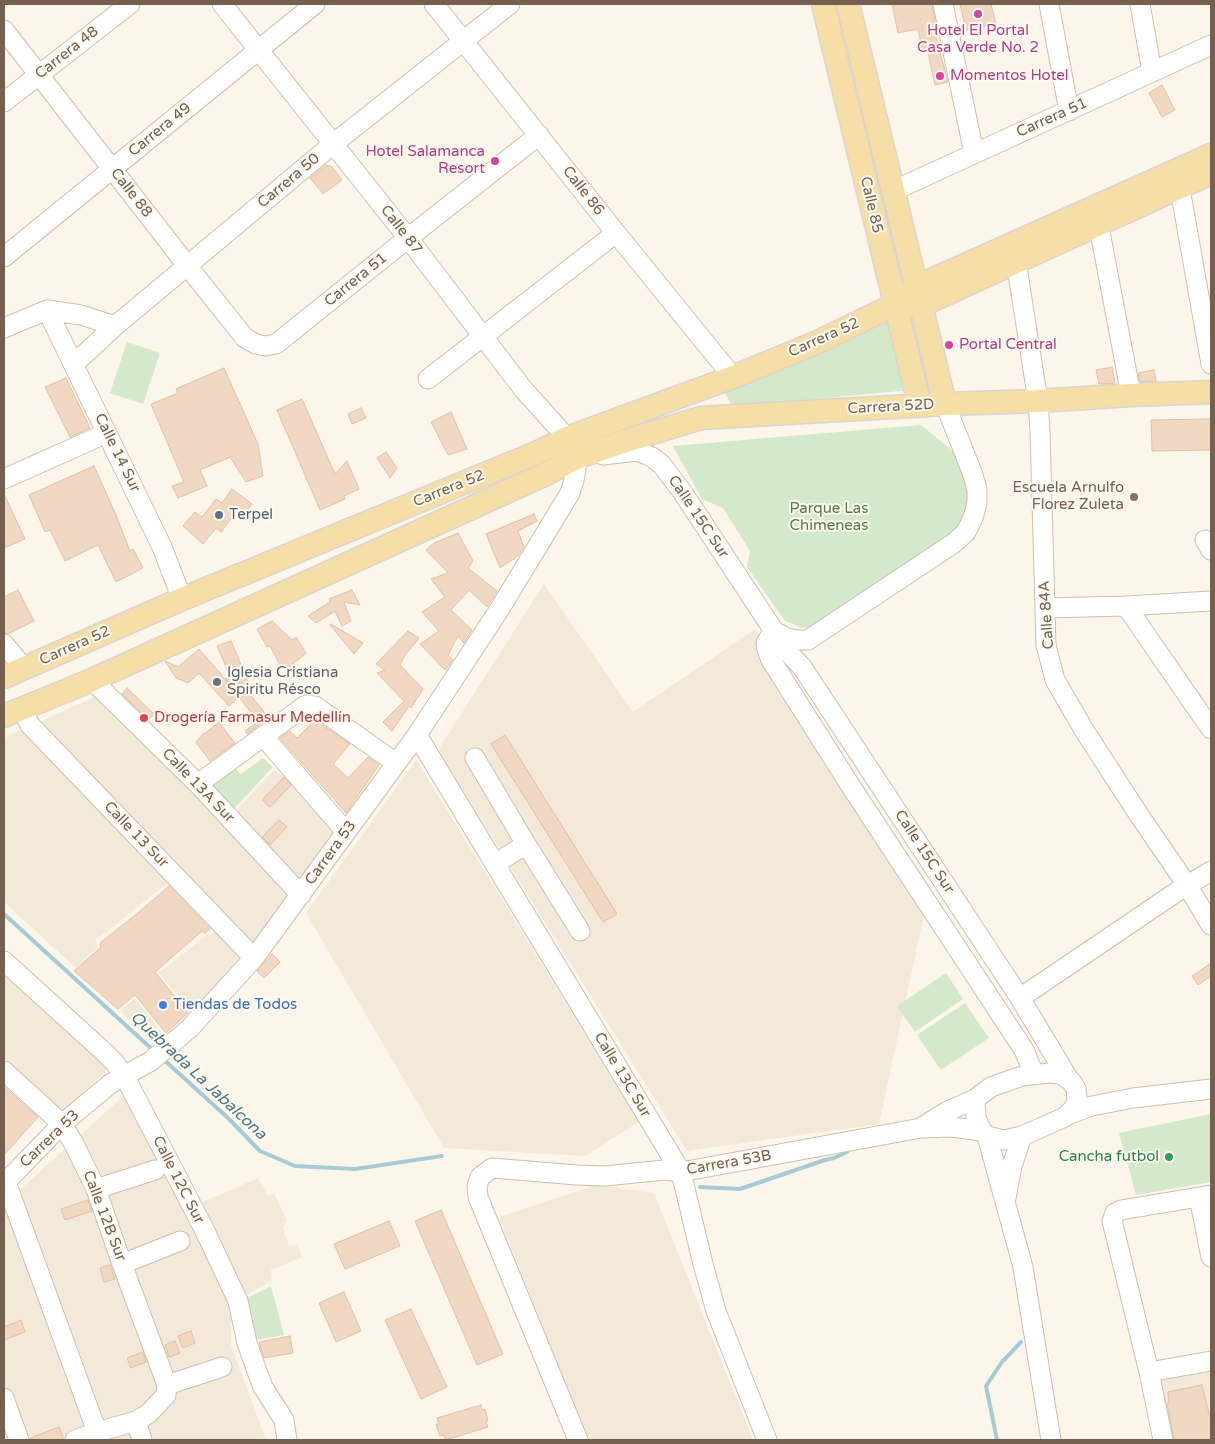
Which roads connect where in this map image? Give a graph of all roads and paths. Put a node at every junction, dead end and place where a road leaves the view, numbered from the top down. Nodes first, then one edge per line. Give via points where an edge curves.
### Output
1 (130, 4) edge
2 (222, 4) edge
3 (316, 4) edge
4 (434, 4) edge
5 (510, 4) edge
6 (823, 4) edge
7 (848, 4) edge
8 (943, 4) edge
9 (1049, 4) edge
10 (1140, 4) edge
11 (4, 30) edge
12 (464, 41) junction
13 (1211, 45) edge
14 (258, 50) junction
15 (1152, 72) junction
16 (39, 75) junction
17 (4, 102) edge
18 (1069, 111) junction
19 (539, 135) junction
20 (333, 144) junction
21 (974, 153) junction
22 (1211, 155) edge
23 (112, 169) junction
24 (1211, 173) edge
25 (1178, 188) junction
26 (893, 191) junction
27 (1096, 226) junction
28 (616, 233) junction
29 (408, 238) junction
30 (4, 257) edge
31 (1016, 261) junction
32 (187, 266) junction
33 (918, 296) junction
34 (894, 305) junction
35 (47, 310) junction
36 (115, 326) junction
37 (4, 328) edge
38 (482, 336) junction
39 (265, 346) joint
40 (74, 364) junction
41 (1211, 364) edge
42 (733, 378) junction
43 (428, 379) dead end
44 (1211, 392) edge
45 (1130, 395) junction
46 (1038, 401) junction
47 (945, 404) junction
48 (918, 406) junction
49 (107, 433) junction
50 (567, 438) junction
51 (578, 457) junction
52 (4, 479) edge
53 (182, 599) junction
54 (1211, 601) edge
55 (1126, 606) junction
56 (1045, 608) junction
57 (770, 637) junction
58 (808, 640) junction
59 (4, 644) edge
60 (802, 667) junction
61 (14, 673) edge
62 (92, 680) junction
63 (13, 712) edge
64 (1211, 729) edge
65 (417, 735) junction
66 (263, 736) junction
67 (475, 758) dead end
68 (396, 763) junction
69 (198, 784) junction
70 (346, 832) junction
71 (526, 844) junction
72 (495, 864) junction
73 (1211, 871) edge
74 (1187, 885) junction
75 (301, 895) junction
76 (1211, 925) edge
77 (580, 931) dead end
78 (254, 958) junction
79 (4, 961) edge
80 (1020, 998) junction
81 (4, 1071) edge
82 (1034, 1074) junction
83 (124, 1075) junction
84 (1070, 1079) junction
85 (1211, 1089) edge
86 (1133, 1098) junction
87 (975, 1099) junction
88 (1070, 1114) junction
89 (62, 1124) junction
90 (921, 1128) junction
91 (984, 1134) junction
92 (1022, 1136) junction
93 (155, 1170) dead end
94 (681, 1172) junction
95 (5, 1183) edge
96 (96, 1188) junction
97 (1205, 1196) edge
98 (1005, 1204) junction
99 (180, 1241) dead end
100 (1211, 1257) edge
101 (122, 1264) junction
102 (1211, 1361) edge
103 (222, 1367) dead end
104 (1149, 1372) junction
105 (167, 1385) junction
106 (4, 1398) edge
107 (136, 1421) junction
108 (97, 1432) junction
109 (19, 1440) edge
110 (75, 1440) edge
111 (142, 1440) edge
112 (287, 1440) edge
113 (578, 1440) edge
114 (767, 1440) edge
115 (1051, 1440) edge
116 (1163, 1440) edge

1 - 16 street, Carrera 48
2 - 14 street, Calle 87
3 - 14 street, Carrera 49
4 - 12 street, Calle 86
5 - 12 street, Carrera 50
6 - 34 main road, Calle 85
7 - 26 main road, Calle 85
8 - 21 street
9 - 18 street
10 - 15 street
11 - 16 street, Calle 88
12 - 19 street, Calle 86
12 - 20 street, Carrera 50
13 - 15 street, Carrera 51
14 - 20 street, Calle 87
14 - 23 street, Carrera 49
15 - 18 street, Carrera 51
16 - 17 street, Carrera 48
16 - 23 street, Calle 88
18 - 21 street, Carrera 51
19 - 28 street, Calle 86
19 - 29 street, Carrera 51
20 - 29 street, Calle 87
20 - 32 street, Carrera 50
21 - 26 street, Carrera 51
22 - 33 main road, Carrera 52
23 - 30 street, Carrera 49
23 - 32 street, Calle 88
24 - 25 main road, Carrera 52
25 - 27 main road, Carrera 52
25 - 41 street
26 - 33 main road, Calle 85
27 - 31 main road, Carrera 52
27 - 45 street via 1101,237
28 - 38 street
28 - 42 street, Calle 86
29 - 38 street, Calle 87
29 - 39 street, Carrera 51 via 276,344
31 - 33 main road, Carrera 52
31 - 46 street, Calle 84A
32 - 36 street, Carrera 50
32 - 39 street, Calle 88 via 245,338
33 - 34 main road, Carrera 52
33 - 47 main road, Calle 85
34 - 42 main road, Carrera 52 via 820,342
34 - 48 main road, Calle 85
35 - 36 street via 81,315
35 - 37 street
35 - 40 street, Calle 14 Sur
36 - 40 street, Carrera 50
38 - 43 street
38 - 50 street, Calle 87
40 - 49 street, Calle 14 Sur
42 - 50 main road, Carrera 52
44 - 45 main road, Carrera 52D
45 - 46 main road, Carrera 52D
46 - 47 main road, Carrera 52D
46 - 56 street, Calle 84A
47 - 48 main road, Carrera 52D
47 - 58 street via 977,489 977,503 966,532
48 - 51 main road, Carrera 52D via 701,418
49 - 52 street
49 - 53 street, Calle 14 Sur via 162,547
50 - 51 street, Calle 87
50 - 53 main road, Carrera 52
51 - 57 street, Calle 15C Sur via 637,451 662,465 683,493
51 - 62 main road, Carrera 52
51 - 65 street, Carrera 53 via 570,493 552,525
53 - 61 main road, Carrera 52
54 - 55 street
55 - 56 street
55 - 64 street
56 - 74 street, Calle 84A via 1046,645 1055,680 1084,730
57 - 58 street
57 - 60 street, Calle 15C Sur
57 - 82 street, Calle 15C Sur via 767,650 771,660 1024,1050
58 - 60 street via 802,648
59 - 61 street
60 - 80 street, Calle 15C Sur
62 - 63 main road, Carrera 52
62 - 69 street, Calle 13A Sur
63 - 78 street, Calle 13 Sur via 30,725
65 - 68 street, Carrera 53
65 - 72 street, Calle 13C Sur
66 - 68 street via 306,705 315,706
66 - 69 street
66 - 70 street
67 - 71 street
68 - 70 street, Carrera 53
69 - 75 street, Calle 13A Sur
70 - 75 street, Carrera 53
71 - 72 street
71 - 77 street
72 - 94 street, Calle 13C Sur
73 - 74 street
74 - 76 street, Calle 84A
74 - 80 street
75 - 78 street, Carrera 53
78 - 83 street, Carrera 53 via 190,1028 157,1056
79 - 83 street, Calle 12C Sur via 104,1052
80 - 84 street, Calle 15C Sur
81 - 89 street, Calle 12B Sur
82 - 84 street, Carrera 53B via 1050,1072
82 - 87 street, Carrera 53B via 1004,1082
83 - 89 street, Carrera 53
83 - 112 street, Calle 12C Sur via 238,1301 247,1343 263,1387 284,1420
84 - 86 street via 1090,1092
84 - 88 street via 1077,1098
85 - 86 street
86 - 88 street, Carrera 53B
87 - 90 street, Carrera 53B
87 - 91 street via 976,1118
88 - 92 street, Carrera 53B
89 - 95 street, Carrera 53
89 - 96 street, Calle 12B Sur
90 - 91 street, Carrera 53B via 951,1127
90 - 94 street, Carrera 53B
91 - 92 street, Carrera 53B via 1004,1140
91 - 98 street
92 - 98 street
93 - 96 street
94 - 113 street, Carrera 53B via 664,1170 605,1176 492,1168 480,1177 478,1197
94 - 114 street, Calle 13C Sur via 716,1311
95 - 108 street
96 - 101 street, Calle 12B Sur
97 - 100 street
97 - 104 street via 1121,1210 1115,1213 1112,1222
98 - 115 street via 1023,1267
99 - 101 street
101 - 105 street, Calle 12B Sur
102 - 104 street
103 - 105 street
104 - 116 street
105 - 107 street via 166,1395 148,1414
106 - 109 street
107 - 108 street
107 - 111 street
108 - 110 street

